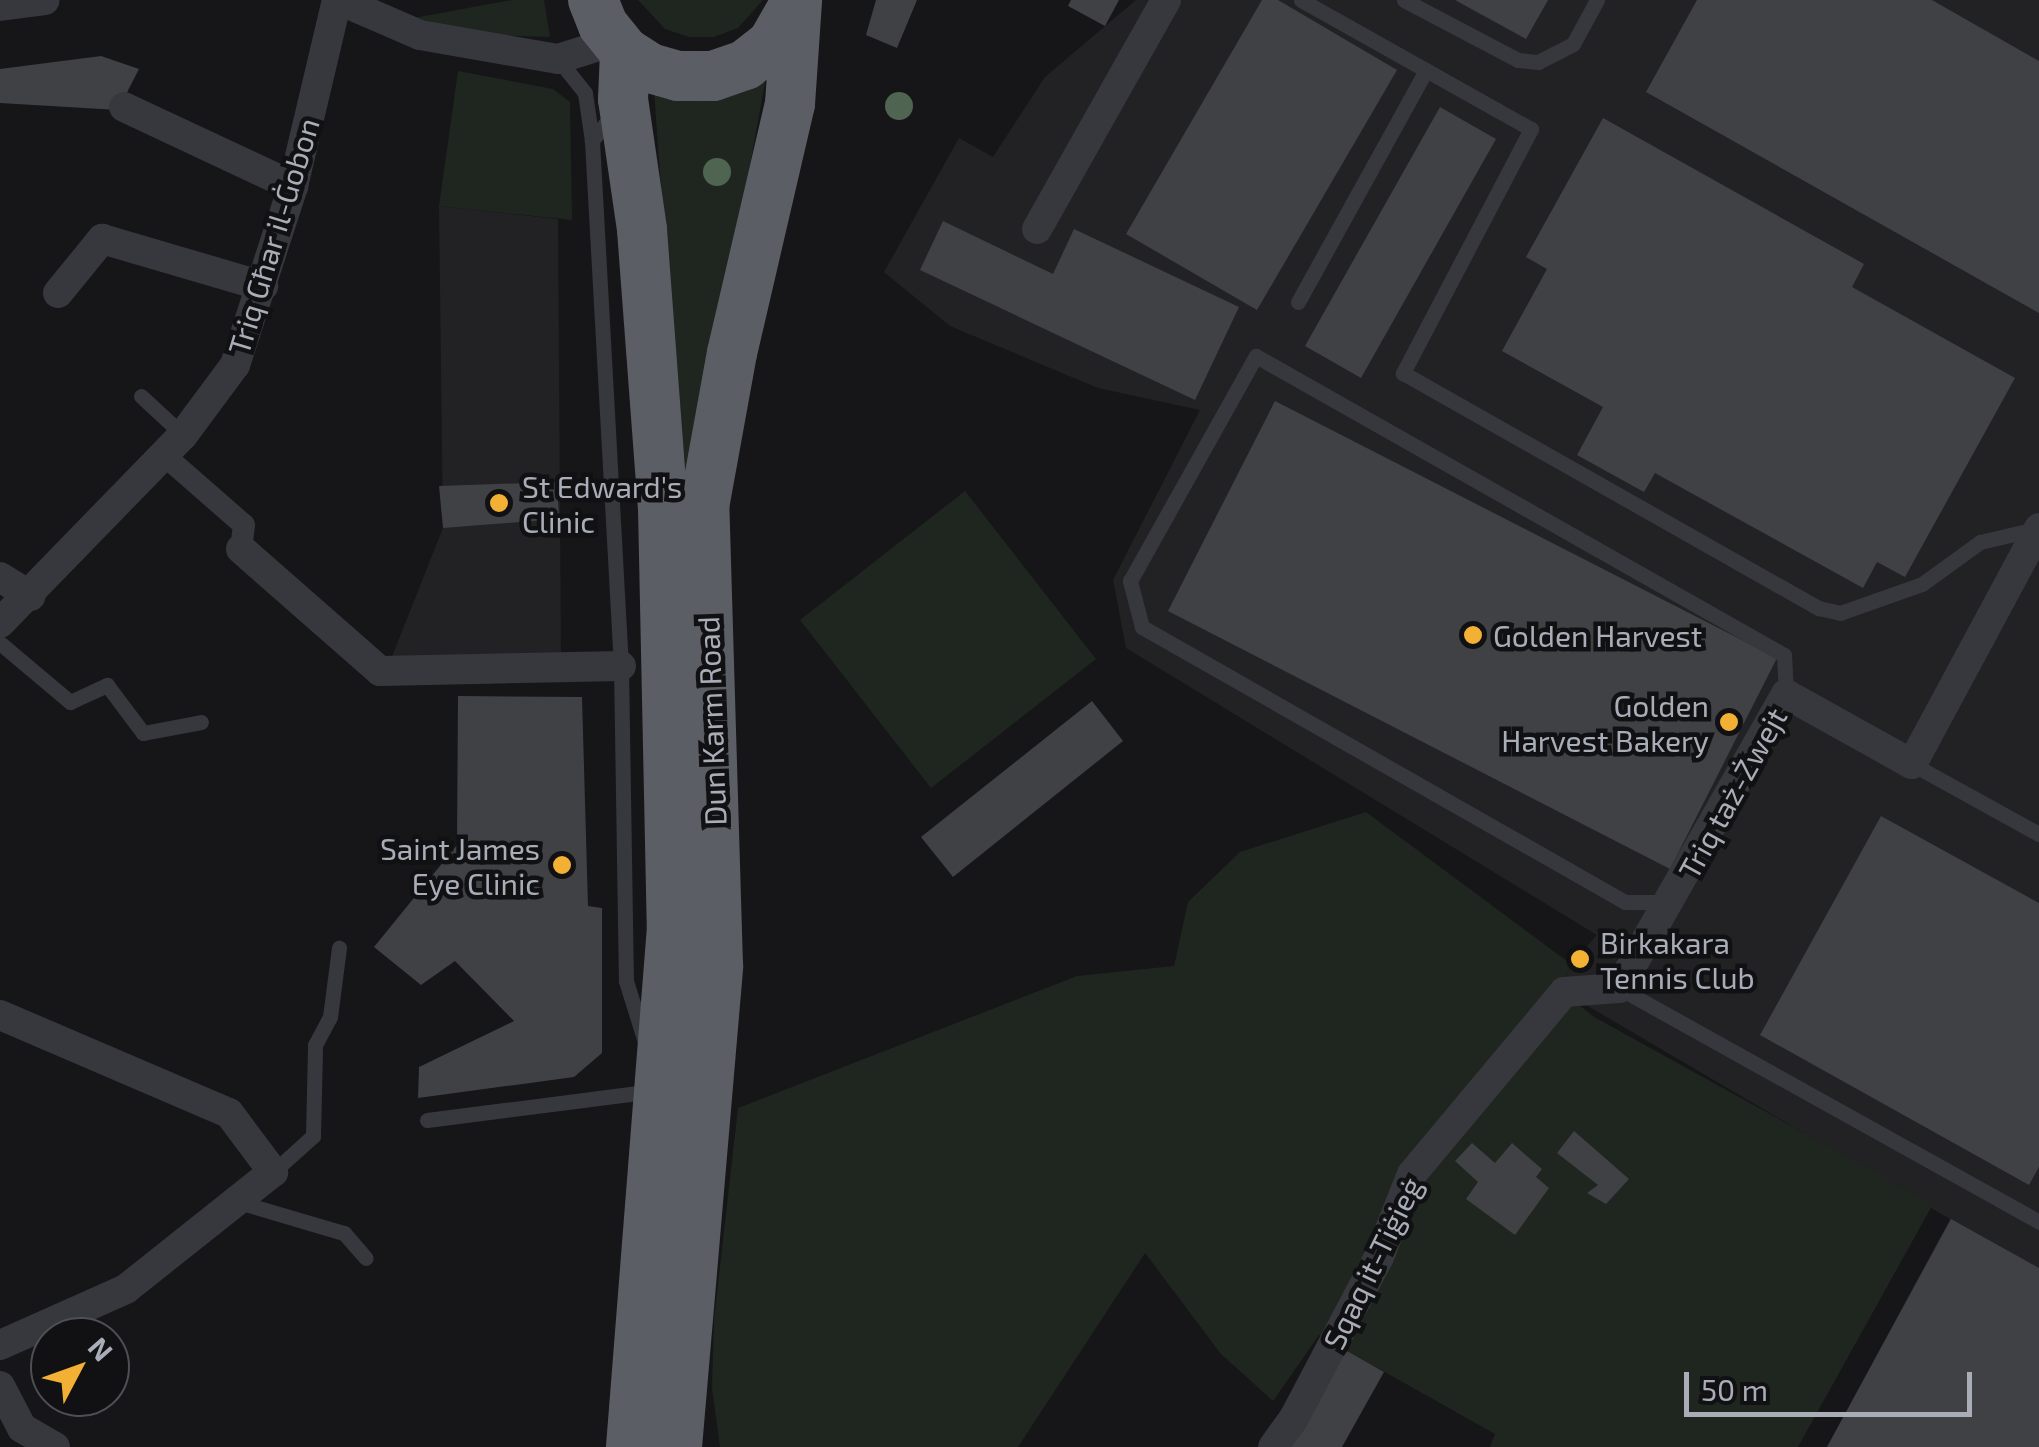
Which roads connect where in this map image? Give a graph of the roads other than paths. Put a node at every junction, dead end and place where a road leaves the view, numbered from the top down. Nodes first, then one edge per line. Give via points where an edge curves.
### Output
1 (45, 0) edge
2 (338, 0) edge
3 (1166, 0) edge
4 (1301, 0) edge
5 (1404, 0) edge
6 (1596, 0) edge
7 (796, 1) edge
8 (0, 6) edge
9 (614, 48) edge
10 (558, 58) junction
11 (1426, 70) junction
12 (124, 107) dead end
13 (592, 141) junction
14 (293, 186) junction
15 (1038, 229) dead end
16 (263, 286) junction
17 (58, 293) dead end
18 (1298, 302) dead end
19 (141, 396) dead end
20 (173, 446) junction
21 (2039, 528) edge
22 (242, 549) joint
23 (0, 577) edge
24 (31, 596) junction
25 (0, 624) edge
26 (0, 643) edge
27 (621, 666) junction
28 (1786, 694) junction
29 (201, 722) dead end
30 (1912, 764) junction
31 (2039, 834) edge
32 (1672, 902) junction
33 (338, 948) dead end
34 (1619, 988) junction
35 (0, 1015) edge
36 (660, 1090) junction
37 (427, 1120) dead end
38 (274, 1172) junction
39 (235, 1201) junction
40 (2039, 1222) edge
41 (366, 1258) dead end
42 (0, 1346) edge
43 (0, 1386) edge
44 (629, 1435) edge
45 (56, 1447) edge
46 (677, 1447) edge
47 (1273, 1447) edge

1 - 8 street
2 - 10 street via 420,35
2 - 14 street, Triq Għar il-Ġobon
3 - 15 street
4 - 11 lane
5 - 6 lane via 1518,60 1538,62 1574,44
7 - 9 highway, Dun Karm Road via 772,44 746,65 713,76 678,76
7 - 46 highway, Dun Karm Road via 790,104 704,507 718,966
9 - 10 street
9 - 13 lane
9 - 36 highway, Dun Karm Road via 642,230 662,508 672,927
10 - 13 lane, Dun Karm Road via 585,93
11 - 18 lane
11 - 21 lane via 1531,128 1403,373 1819,608 1857,610 1922,584 1980,542
12 - 14 street
13 - 27 lane, Dun Karm Road
14 - 16 street, Triq Għar il-Ġobon
16 - 17 street via 102,239
16 - 20 street, Triq Għar il-Ġobon via 235,365
19 - 20 lane
20 - 22 street via 244,525
20 - 24 street, Triq Għar il-Ġobon
21 - 30 street
22 - 27 street via 380,671
23 - 24 street
24 - 25 street, Triq Għar il-Ġobon
26 - 29 lane via 70,702 107,685 143,733
27 - 36 lane, Dun Karm Road via 626,981
28 - 30 street, Triq taż-Żwejt
28 - 32 street, Triq taż-Żwejt
28 - 32 lane via 1784,656 1256,356 1130,581 1142,627 1625,902
30 - 31 lane
32 - 34 street, Triq taż-Żwejt
33 - 38 lane via 330,1016 315,1045 314,1136
34 - 40 lane
34 - 47 street, Sqaq it-Tiġieġ via 1564,992 1412,1174 1380,1257
35 - 38 street via 228,1114
36 - 37 lane
36 - 44 highway, Dun Karm Road
38 - 39 street
39 - 41 lane via 344,1233
39 - 42 street via 126,1289
43 - 45 street via 22,1428

